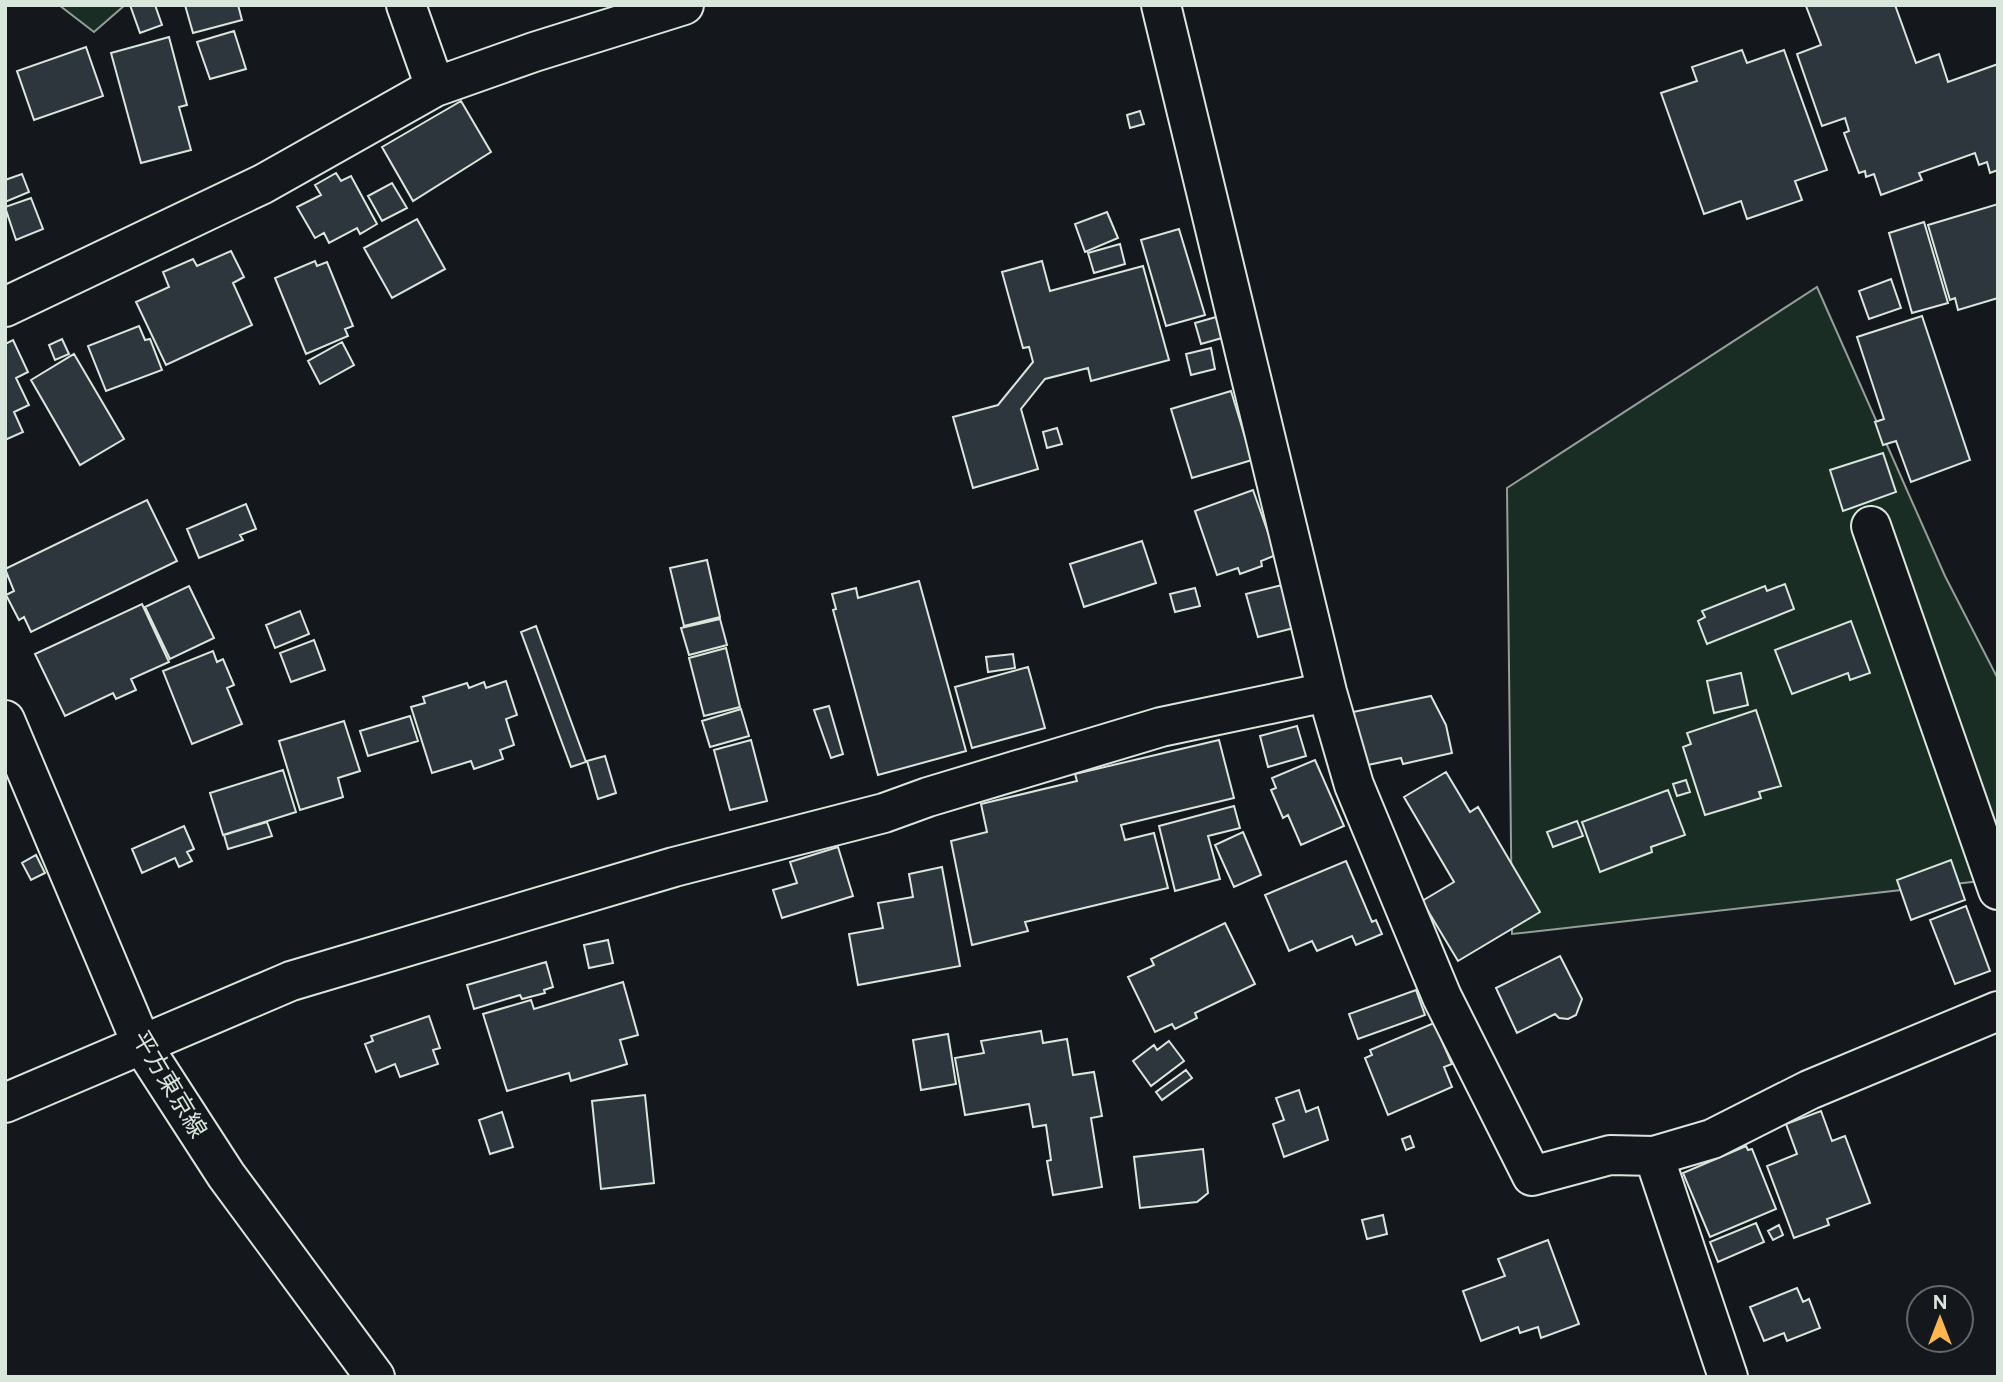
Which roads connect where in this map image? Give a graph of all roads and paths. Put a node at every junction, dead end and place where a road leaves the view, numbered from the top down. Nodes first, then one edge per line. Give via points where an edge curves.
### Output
1 (406, 5) edge
2 (684, 5) edge
3 (1161, 5) edge
4 (435, 87) junction
5 (5, 307) edge
6 (1871, 526) dead end
7 (1327, 692) junction
8 (5, 720) edge
9 (1998, 890) edge
10 (1998, 1011) edge
11 (142, 1045) junction
12 (5, 1103) edge
13 (1654, 1156) junction
14 (375, 1377) edge
15 (1728, 1377) edge

1 - 4 street
2 - 4 street
3 - 7 street
4 - 5 street via 263,184
6 - 9 street
7 - 11 street via 1161,727 884,813 674,867 440,935 291,981
7 - 13 street via 1354,785 1442,997 1532,1176 1610,1154
8 - 11 street, 平方東京線
10 - 13 street via 1809,1090 1712,1139
11 - 12 street
11 - 14 street, 平方東京線 via 226,1175
13 - 15 street

